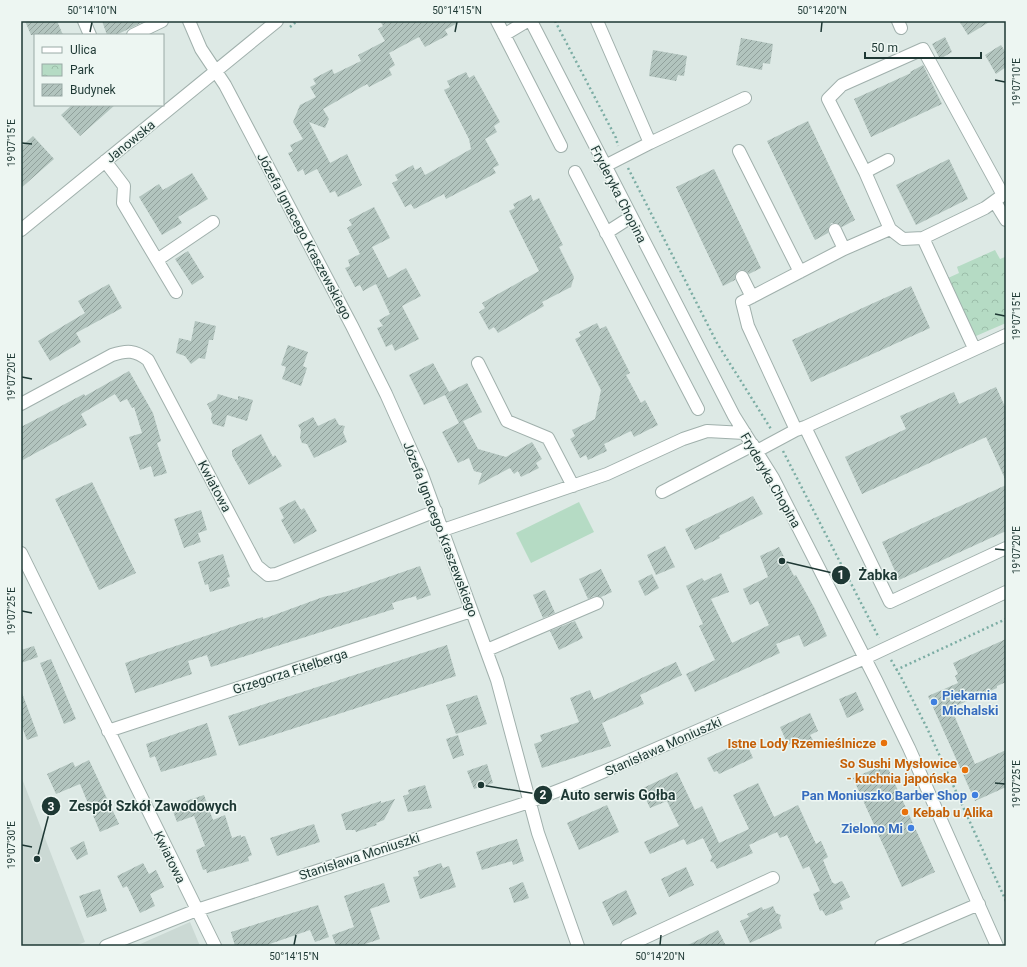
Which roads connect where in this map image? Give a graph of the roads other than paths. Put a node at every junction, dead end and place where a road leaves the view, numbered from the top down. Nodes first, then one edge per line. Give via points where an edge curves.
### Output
1 (84, 21) edge
2 (162, 21) edge
3 (188, 21) edge
4 (277, 21) edge
5 (497, 21) edge
6 (527, 21) edge
7 (531, 21) edge
8 (597, 21) edge
9 (90, 34) edge
10 (134, 34) edge
11 (504, 35) junction
12 (215, 72) junction
13 (745, 98) dead end
14 (650, 143) junction
15 (561, 146) dead end
16 (739, 151) dead end
17 (888, 160) dead end
18 (105, 161) junction
19 (605, 166) junction
20 (575, 172) dead end
21 (865, 172) junction
22 (1001, 196) edge
23 (631, 217) junction
24 (1006, 220) edge
25 (213, 222) dead end
26 (890, 229) junction
27 (21, 230) edge
28 (835, 230) dead end
29 (606, 233) junction
30 (923, 238) junction
31 (844, 249) junction
32 (157, 260) junction
33 (800, 272) junction
34 (742, 277) dead end
35 (176, 292) dead end
36 (752, 296) junction
37 (1006, 335) edge
38 (974, 348) junction
39 (478, 363) dead end
40 (21, 404) edge
41 (698, 409) dead end
42 (800, 428) junction
43 (745, 433) junction
44 (755, 448) junction
45 (573, 486) junction
46 (662, 492) dead end
47 (436, 511) junction
48 (443, 530) junction
49 (1006, 548) edge
50 (21, 553) edge
51 (1006, 592) edge
52 (597, 603) dead end
53 (471, 611) junction
54 (487, 650) junction
55 (865, 658) junction
56 (108, 731) junction
57 (529, 802) junction
58 (773, 878) dead end
59 (979, 904) junction
60 (197, 910) junction
61 (106, 946) edge
62 (215, 946) edge
63 (578, 946) edge
64 (627, 946) edge
65 (881, 946) edge
66 (997, 946) edge

1 - 9 street
2 - 10 street
3 - 12 street, Józefa Ignacego Kraszewskiego
4 - 12 street, Janowska
5 - 11 street
6 - 11 street
7 - 19 street, Fryderyka Chopina
8 - 14 street
11 - 15 street
12 - 18 street, Janowska
12 - 47 street, Józefa Ignacego Kraszewskiego via 233,100 386,394
13 - 14 street
14 - 19 street
16 - 33 street
17 - 21 street
18 - 27 street, Janowska
18 - 32 street via 124,186 123,203
19 - 23 street, Fryderyka Chopina
20 - 29 street
21 - 22 street via 828,99 842,85 923,49
21 - 26 street
22 - 24 street
22 - 30 street
23 - 29 street
23 - 43 street, Fryderyka Chopina
25 - 32 street
26 - 30 street via 903,239
26 - 31 street
28 - 31 street
29 - 41 street
30 - 38 street
31 - 33 street
32 - 35 street
33 - 36 street
34 - 36 street
36 - 42 street via 742,302 748,326
37 - 38 street
38 - 42 street
39 - 45 street via 507,421 548,438
40 - 47 street, Kwiatowa via 112,355 126,350 139,352 148,360 258,566 268,575
42 - 44 street
42 - 49 street via 890,602
43 - 44 street, Fryderyka Chopina
43 - 45 street via 707,431 682,439 607,474
44 - 46 street
44 - 55 street, Fryderyka Chopina via 794,518
45 - 48 street
47 - 48 street, Józefa Ignacego Kraszewskiego
48 - 53 street, Józefa Ignacego Kraszewskiego
50 - 56 street, Kwiatowa
51 - 55 street, Stanisława Moniuszki
52 - 54 street
53 - 54 street, Józefa Ignacego Kraszewskiego
53 - 56 street, Grzegorza Fitelberga
54 - 57 street, Józefa Ignacego Kraszewskiego
55 - 57 street, Stanisława Moniuszki
55 - 59 street, Fryderyka Chopina via 909,748
56 - 60 street, Kwiatowa
57 - 60 street, Stanisława Moniuszki
57 - 63 street, Józefa Ignacego Kraszewskiego
58 - 64 street
59 - 65 street
59 - 66 street, Fryderyka Chopina
60 - 61 street, Stanisława Moniuszki
60 - 62 street, Kwiatowa

